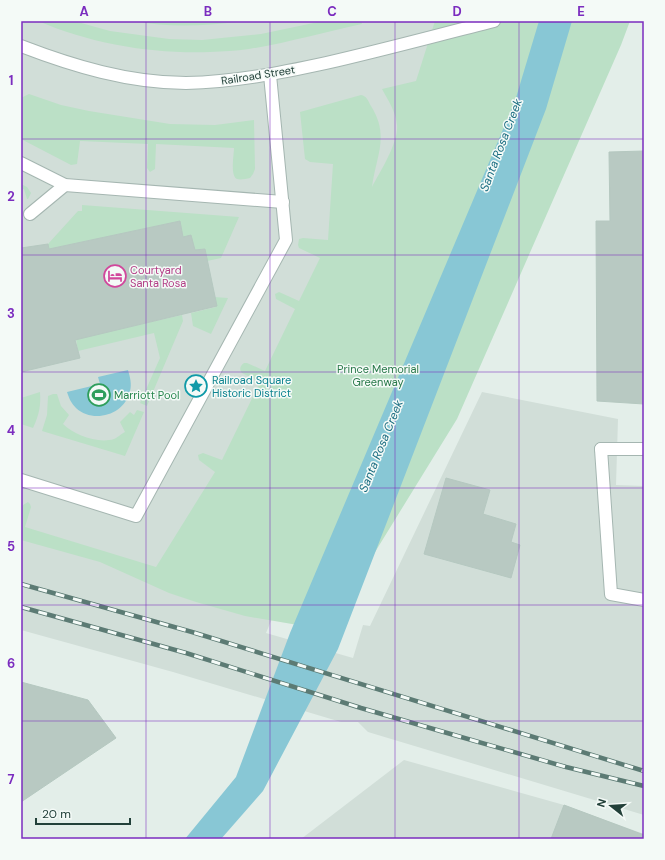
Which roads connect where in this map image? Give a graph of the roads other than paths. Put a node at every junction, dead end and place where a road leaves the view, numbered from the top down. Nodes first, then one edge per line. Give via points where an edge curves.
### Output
1 (494, 21) edge
2 (21, 46) edge
3 (270, 75) junction
4 (21, 163) edge
5 (65, 185) junction
6 (283, 202) junction
7 (30, 214) dead end
8 (644, 450) edge
9 (21, 480) edge
10 (644, 600) edge

1 - 3 street, Railroad Street via 383,50
2 - 3 street, Railroad Street via 94,70 143,79 184,83
3 - 6 street
4 - 5 street
5 - 6 street
5 - 7 street
6 - 9 street via 286,240 136,516
8 - 10 street via 601,449 611,594

